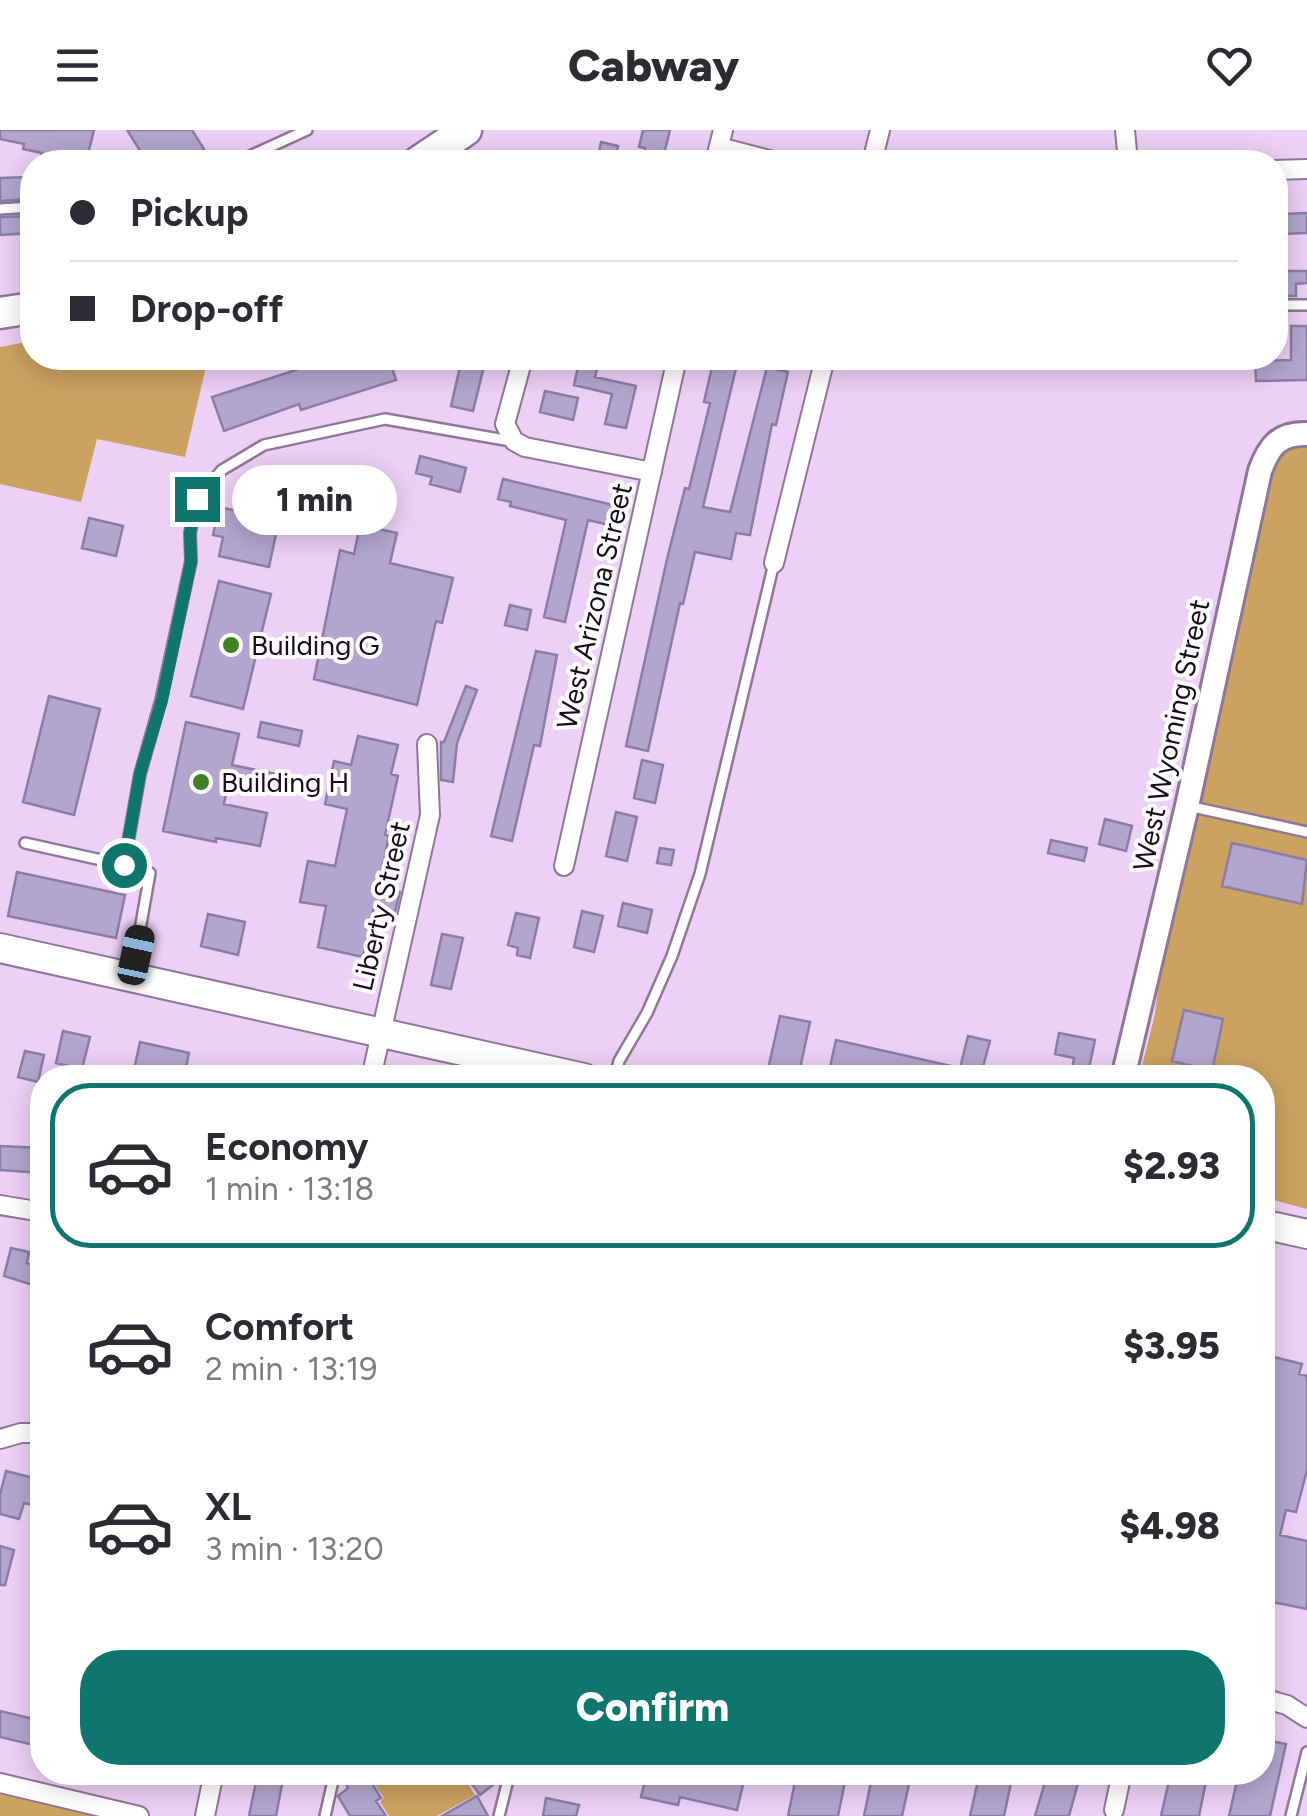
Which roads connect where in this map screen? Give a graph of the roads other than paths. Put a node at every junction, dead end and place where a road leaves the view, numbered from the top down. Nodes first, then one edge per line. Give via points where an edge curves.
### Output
1 (307, 130) edge
2 (466, 130) edge
3 (263, 150) edge
4 (436, 150) edge
5 (521, 370) edge
6 (674, 370) edge
7 (822, 370) edge
8 (1307, 434) edge
9 (514, 442) junction
10 (652, 472) junction
11 (774, 563) joint
12 (427, 744) dead end
13 (1188, 806) junction
14 (1307, 832) edge
15 (24, 843) dead end
16 (124, 865) junction
17 (564, 866) dead end
18 (0, 948) edge
19 (132, 978) junction
20 (381, 1034) junction
21 (373, 1065) edge
22 (524, 1065) edge
23 (618, 1065) edge
24 (1126, 1065) edge
25 (0, 1205) edge
26 (30, 1210) edge
27 (1275, 1227) edge
28 (1307, 1234) edge
29 (30, 1433) edge
30 (0, 1439) edge
31 (1275, 1702) edge
32 (1307, 1718) edge
33 (1307, 1752) edge
34 (0, 1783) edge
35 (211, 1785) edge
36 (332, 1785) edge
37 (507, 1785) edge
38 (1119, 1785) edge
39 (1114, 1810) dead end
40 (138, 1816) edge
41 (205, 1816) edge
42 (325, 1816) edge
43 (499, 1816) edge
44 (1291, 1816) edge

1 - 3 lane
2 - 4 main road
5 - 9 street via 506,424
6 - 10 street, West Arizona Street
7 - 11 street
8 - 13 street, West Wyoming Street via 1275,442 1260,471
9 - 10 street
9 - 16 lane via 385,418 264,445 222,470 197,499 191,562
10 - 17 street, West Arizona Street
11 - 23 lane via 700,874 672,956
12 - 20 street, Liberty Street via 430,815
13 - 14 lane
13 - 24 street, West Wyoming Street
15 - 16 lane
16 - 19 lane via 150,873
18 - 19 main road
19 - 20 main road
20 - 21 street, Liberty Street
20 - 22 main road
25 - 26 street
27 - 28 main road
29 - 30 street
31 - 32 street
33 - 44 lane
34 - 40 street
35 - 41 street
36 - 42 lane
37 - 43 lane
38 - 39 street

